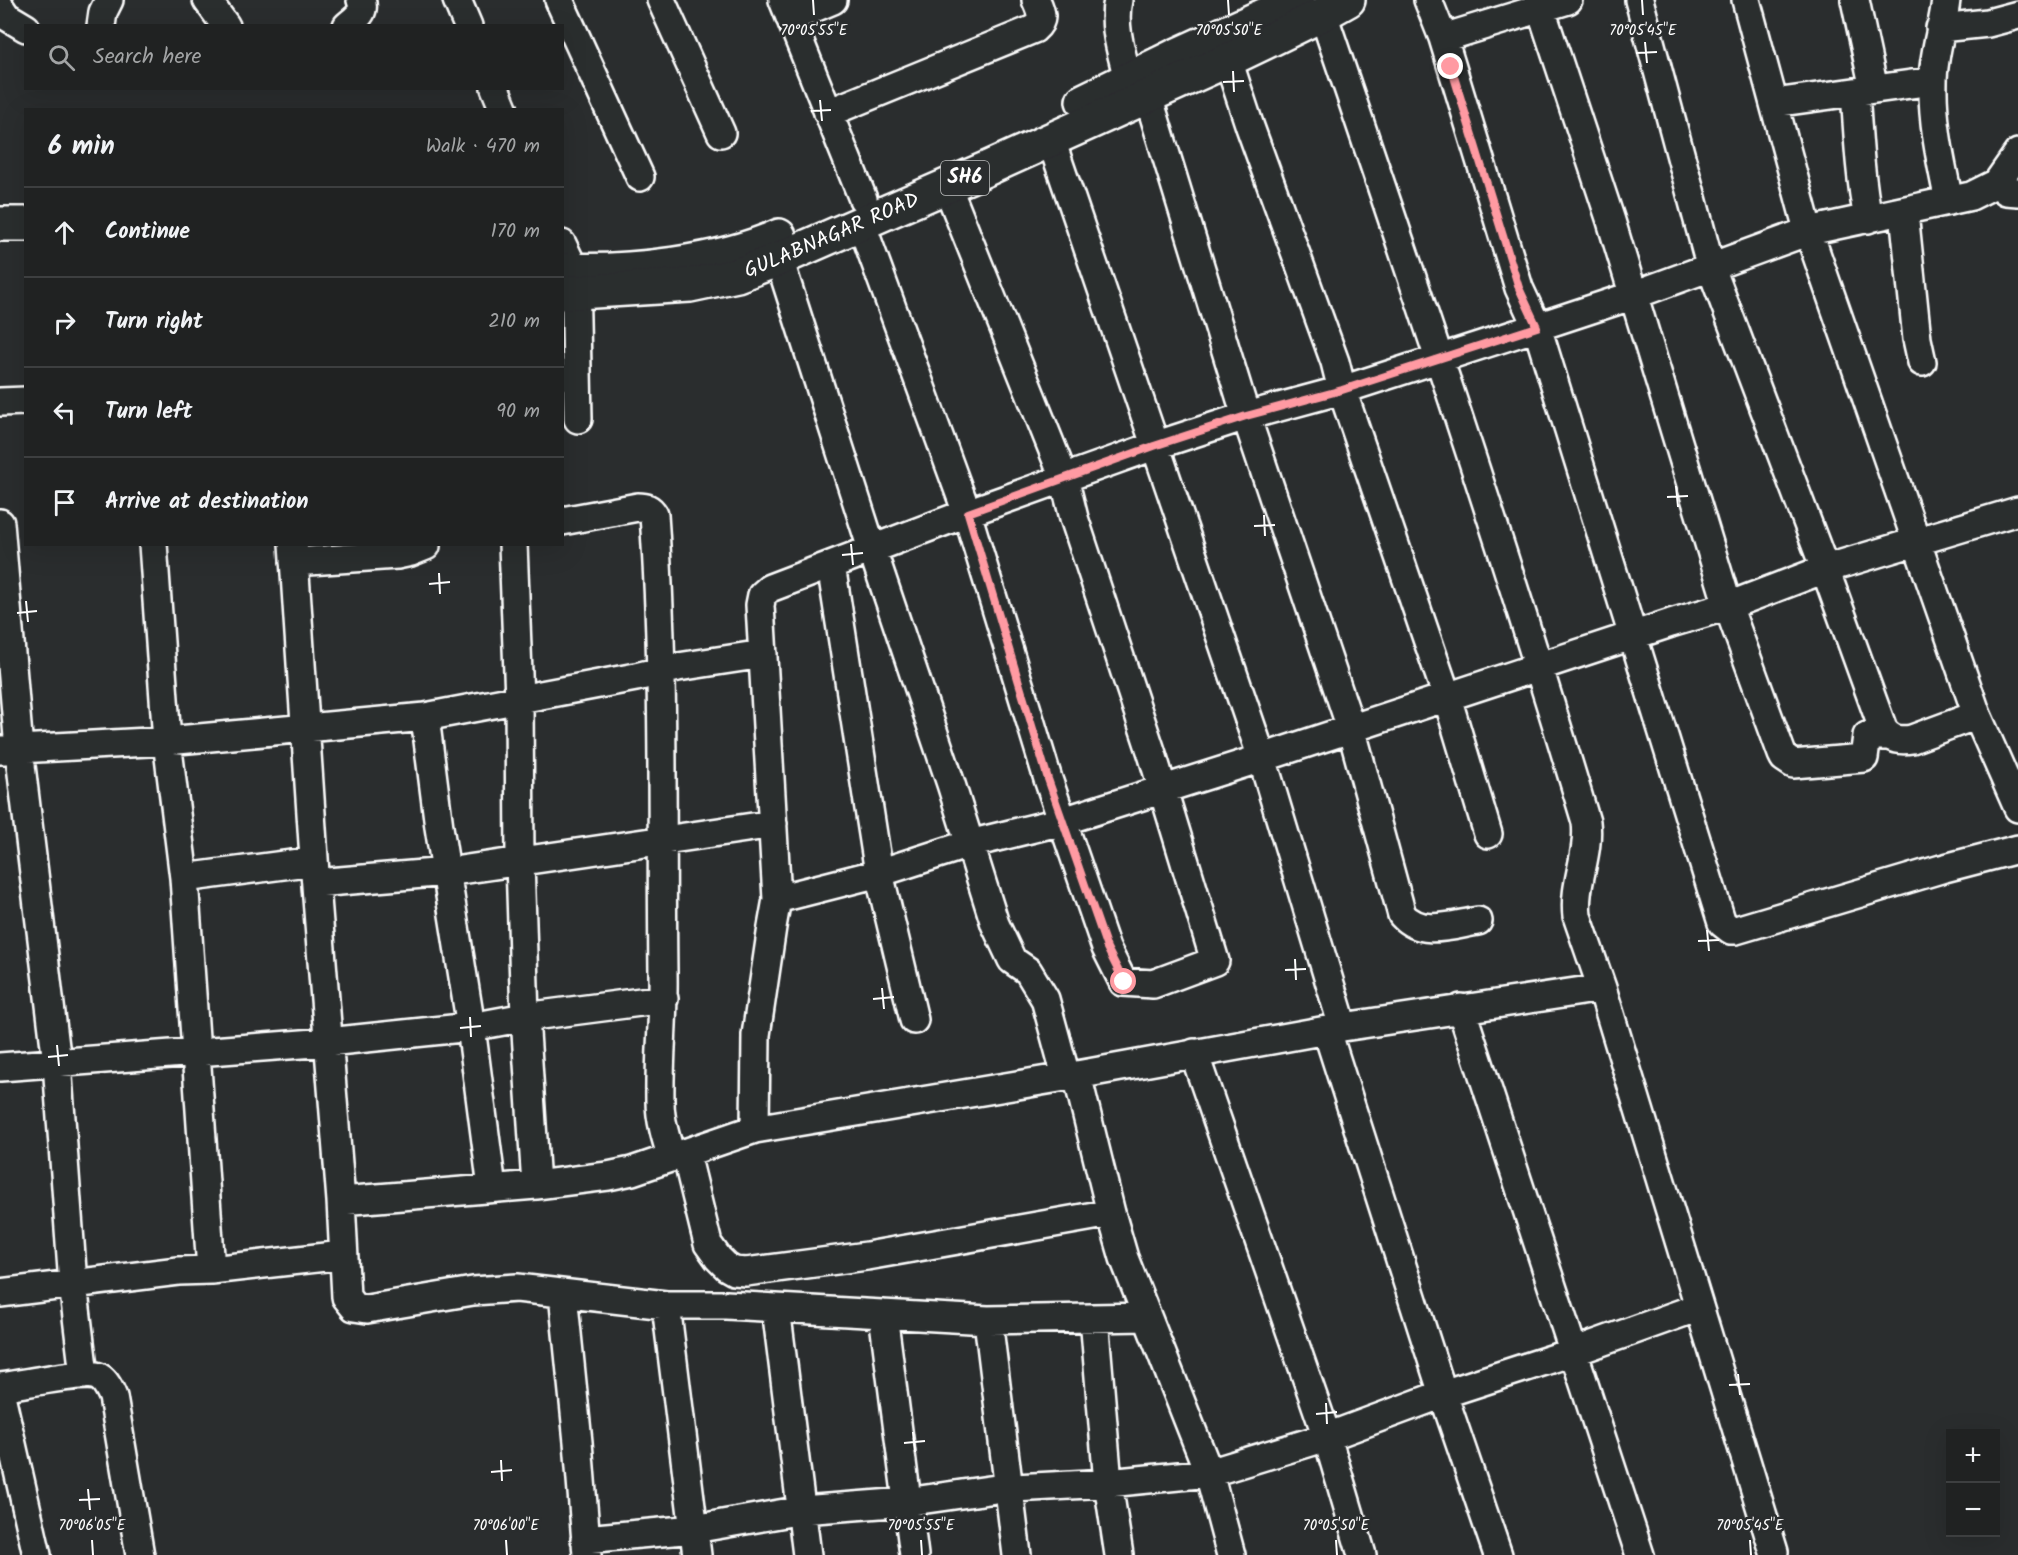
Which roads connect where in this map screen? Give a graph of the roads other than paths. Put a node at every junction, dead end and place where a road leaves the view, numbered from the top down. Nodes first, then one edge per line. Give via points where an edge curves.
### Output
1 (109, 0) edge
2 (207, 0) edge
3 (361, 0) edge
4 (456, 0) edge
5 (560, 0) edge
6 (661, 0) edge
7 (833, 0) edge
8 (1036, 0) edge
9 (1118, 0) edge
10 (1428, 0) edge
11 (1568, 0) edge
12 (1639, 0) edge
13 (1746, 0) edge
14 (1855, 0) edge
15 (1946, 0) edge
16 (1323, 5) edge
17 (1540, 5) edge
18 (787, 9) edge
19 (2018, 15) edge
20 (101, 24) edge
21 (225, 24) edge
22 (349, 24) edge
23 (467, 24) edge
24 (1940, 28) junction
25 (1443, 38) junction
26 (1228, 60) junction
27 (1933, 81) junction
28 (1138, 88) junction
29 (496, 90) edge
30 (1865, 91) junction
31 (1774, 103) junction
32 (503, 108) edge
33 (828, 113) junction
34 (721, 133) dead end
35 (1052, 140) junction
36 (2018, 153) edge
37 (640, 177) dead end
38 (947, 186) junction
39 (2007, 188) edge
40 (1949, 201) junction
41 (862, 211) junction
42 (1904, 212) junction
43 (1868, 219) junction
44 (0, 224) edge
45 (24, 224) edge
46 (1809, 231) junction
47 (0, 245) edge
48 (24, 245) edge
49 (779, 259) junction
50 (1711, 267) junction
51 (568, 274) edge
52 (1634, 295) junction
53 (1537, 327) junction
54 (1440, 359) junction
55 (1922, 362) dead end
56 (1342, 390) junction
57 (24, 401) edge
58 (0, 402) edge
59 (1246, 416) junction
60 (578, 419) dead end
61 (1154, 446) junction
62 (1064, 478) junction
63 (2018, 511) edge
64 (968, 513) junction
65 (564, 521) edge
66 (0, 523) edge
67 (1917, 541) junction
68 (153, 546) edge
69 (426, 546) edge
70 (513, 546) edge
71 (872, 549) junction
72 (293, 553) edge
73 (831, 566) junction
74 (1825, 568) junction
75 (1728, 606) junction
76 (1634, 636) junction
77 (763, 654) junction
78 (1540, 666) junction
79 (661, 671) junction
80 (1447, 697) junction
81 (519, 699) junction
82 (1977, 715) junction
83 (425, 717) junction
84 (306, 728) junction
85 (1351, 728) junction
86 (1890, 736) junction
87 (167, 741) junction
88 (9, 750) edge
89 (1262, 758) junction
90 (1162, 790) junction
91 (2018, 808) edge
92 (1063, 821) junction
93 (773, 824) junction
94 (1488, 834) dead end
95 (661, 840) junction
96 (969, 844) junction
97 (2018, 849) edge
98 (520, 862) junction
99 (315, 872) junction
100 (447, 872) junction
101 (879, 873) junction
102 (184, 878) junction
103 (777, 899) junction
104 (1478, 921) dead end
105 (1602, 987) junction
106 (664, 999) junction
107 (1461, 1008) junction
108 (525, 1017) junction
109 (915, 1020) dead end
110 (471, 1027) junction
111 (1335, 1029) junction
112 (328, 1042) junction
113 (196, 1053) junction
114 (1194, 1053) junction
115 (57, 1063) junction
116 (0, 1067) edge
117 (1072, 1075) junction
118 (755, 1129) junction
119 (679, 1156) junction
120 (536, 1185) junction
121 (492, 1188) junction
122 (341, 1201) junction
123 (1111, 1213) junction
124 (343, 1255) junction
125 (211, 1270) junction
126 (734, 1271) junction
127 (73, 1284) junction
128 (0, 1293) edge
129 (563, 1294) junction
130 (666, 1305) junction
131 (726, 1305) junction
132 (1699, 1307) junction
133 (776, 1308) junction
134 (883, 1314) junction
135 (1147, 1317) junction
136 (1094, 1318) junction
137 (988, 1320) junction
138 (1573, 1352) junction
139 (84, 1375) junction
140 (0, 1389) edge
141 (1443, 1394) junction
142 (1327, 1437) junction
143 (1209, 1473) junction
144 (1108, 1483) junction
145 (1008, 1489) junction
146 (906, 1502) junction
147 (802, 1510) junction
148 (696, 1542) edge
149 (586, 1547) edge
150 (1774, 1552) dead end
151 (36, 1555) edge
152 (140, 1555) edge
153 (807, 1555) edge
154 (914, 1555) edge
155 (1017, 1555) edge
156 (1119, 1555) edge
157 (1231, 1555) edge
158 (1362, 1555) edge
159 (1498, 1555) edge
160 (1640, 1555) edge

1 - 20 street
2 - 21 street
3 - 22 street via 362,12
4 - 23 street
5 - 37 street
6 - 34 street
7 - 18 street
8 - 33 street via 1042,16 1034,29
9 - 28 street via 1116,28
10 - 25 street
11 - 17 street
12 - 50 street
13 - 31 street
14 - 30 street
15 - 24 street
16 - 26 main road, GULABNAGAR ROAD / SH6
16 - 28 main road, GULABNAGAR ROAD / SH6
16 - 54 street
17 - 25 street
17 - 52 street
18 - 33 street
19 - 24 street
24 - 27 street
25 - 53 street via 1519,288
26 - 28 main road, GULABNAGAR ROAD / SH6
26 - 56 street
27 - 30 street
27 - 40 street via 1936,143
28 - 35 main road, GULABNAGAR ROAD / SH6
28 - 41 main road, GULABNAGAR ROAD / SH6 via 970,154
28 - 59 street
29 - 32 street
30 - 31 street
30 - 43 street via 1859,166
31 - 46 street
33 - 41 street
35 - 38 main road, GULABNAGAR ROAD / SH6
35 - 61 street
36 - 39 street
38 - 41 main road, GULABNAGAR ROAD / SH6
38 - 62 street
39 - 40 street
40 - 42 street
41 - 49 main road, GULABNAGAR ROAD / SH6
41 - 51 main road, GULABNAGAR ROAD / SH6 via 710,258
41 - 64 street
42 - 43 street
42 - 55 street
43 - 46 street
44 - 45 main road
46 - 50 street
46 - 67 street
47 - 48 main road
49 - 51 main road, GULABNAGAR ROAD / SH6 via 737,275 690,285
49 - 71 street
50 - 52 street
50 - 74 street
51 - 60 street
52 - 53 street
52 - 75 street
53 - 54 street
53 - 76 street
54 - 56 street
54 - 78 street
56 - 59 street
56 - 80 street
57 - 58 street
59 - 61 street
59 - 85 street
61 - 62 street
61 - 89 street
62 - 64 street
62 - 90 street
63 - 67 street
64 - 71 street
64 - 92 street
65 - 79 street via 638,507 651,510
66 - 88 street
67 - 74 street
67 - 82 street
68 - 87 street
69 - 72 street via 397,555
70 - 81 street
71 - 73 street
71 - 96 street
72 - 84 street
73 - 77 street via 765,592 760,605
73 - 101 street
74 - 75 street
74 - 86 street via 1883,729
75 - 76 street
75 - 86 street via 1788,762 1864,758 1867,736
76 - 78 street
76 - 97 street via 1725,927 1736,930
77 - 79 street
77 - 93 street
78 - 80 street
78 - 105 street via 1586,822 1576,908
79 - 81 street
79 - 95 street
80 - 85 street
80 - 94 street
81 - 83 street
81 - 98 street
82 - 86 street via 1912,739 1896,740
82 - 91 street
83 - 84 street
83 - 100 street
84 - 87 street
84 - 99 street
85 - 89 street
85 - 104 street via 1402,915 1412,925 1425,929
87 - 88 street
87 - 102 street
88 - 115 street
89 - 90 street
89 - 111 street
90 - 92 street
90 - 92 street via 1215,961 1153,984 1124,982 1107,948
92 - 96 street
93 - 95 street
93 - 103 street
95 - 98 street
95 - 106 street
96 - 101 street
96 - 117 street via 1006,949 1012,960 1028,971 1045,999
98 - 100 street
98 - 108 street
99 - 100 street
99 - 102 street
99 - 112 street
100 - 110 street
101 - 103 street
101 - 109 street
102 - 113 street
103 - 118 street via 756,1035
105 - 107 street
105 - 132 street
106 - 108 street
106 - 119 street via 660,1102 663,1130
107 - 111 street
107 - 138 street
108 - 110 street
108 - 120 street
110 - 112 street
110 - 121 street
111 - 114 street
111 - 141 street
112 - 113 street
112 - 122 street
113 - 115 street
113 - 125 street
114 - 117 street
114 - 142 street
115 - 116 street
115 - 127 street
117 - 118 street
117 - 123 street
118 - 119 street
119 - 120 street via 621,1173
119 - 126 street via 708,1244
120 - 121 street
121 - 122 street
122 - 124 street
123 - 126 street via 867,1256
123 - 135 street
124 - 125 street
124 - 129 street via 346,1297 361,1309 495,1289
125 - 127 street
126 - 131 street
127 - 128 street
127 - 139 street
129 - 130 street
129 - 149 street
130 - 131 street
130 - 148 street
131 - 133 street
132 - 138 street
132 - 150 street
133 - 134 street
133 - 147 street
134 - 137 street
134 - 146 street
135 - 136 street
135 - 143 street
136 - 137 street
136 - 144 street
137 - 145 street
138 - 141 street
138 - 160 street
139 - 140 street
139 - 152 street via 98,1376 113,1397
140 - 151 street
141 - 142 street
141 - 159 street
142 - 143 street
142 - 158 street
143 - 144 street
143 - 157 street
144 - 145 street
144 - 156 street
145 - 146 street
145 - 155 street
146 - 147 street
146 - 154 street
147 - 148 street
147 - 153 street
148 - 149 street

